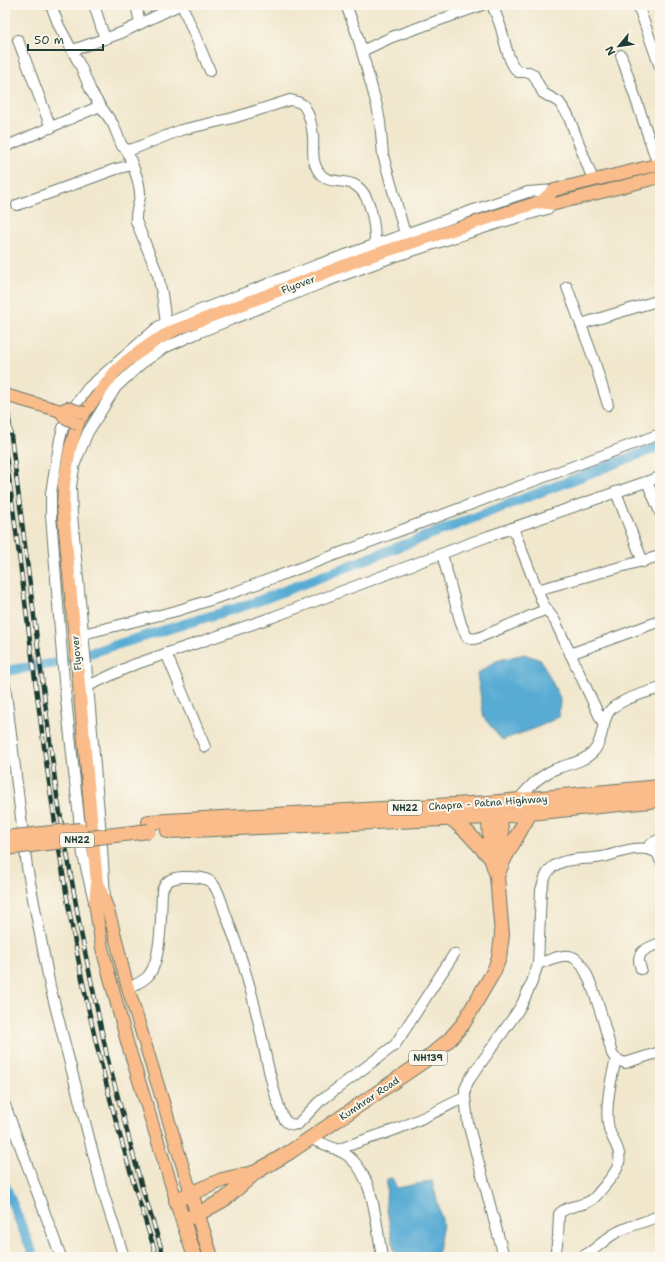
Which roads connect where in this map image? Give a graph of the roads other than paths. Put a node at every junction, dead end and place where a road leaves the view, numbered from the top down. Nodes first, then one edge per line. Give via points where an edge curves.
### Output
1 (51, 5) edge
2 (94, 5) edge
3 (136, 5) edge
4 (181, 5) edge
5 (346, 5) edge
6 (482, 5) edge
7 (492, 5) edge
8 (638, 5) edge
9 (140, 23) junction
10 (105, 39) junction
11 (18, 40) dead end
12 (73, 50) junction
13 (362, 51) junction
14 (621, 55) dead end
15 (660, 67) edge
16 (210, 71) dead end
17 (100, 106) junction
18 (51, 128) junction
19 (7, 146) dead end
20 (127, 150) junction
21 (132, 165) junction
22 (659, 168) edge
23 (593, 180) junction
24 (554, 190) junction
25 (539, 202) junction
26 (555, 204) junction
27 (17, 205) dead end
28 (405, 234) junction
29 (375, 244) junction
30 (567, 287) dead end
31 (660, 300) edge
32 (166, 324) junction
33 (581, 324) junction
34 (5, 395) edge
35 (608, 405) dead end
36 (81, 419) junction
37 (660, 434) edge
38 (660, 477) edge
39 (647, 482) junction
40 (616, 492) junction
41 (660, 512) edge
42 (513, 528) junction
43 (442, 554) junction
44 (660, 556) edge
45 (642, 562) junction
46 (537, 590) junction
47 (547, 609) junction
48 (660, 621) edge
49 (84, 638) junction
50 (166, 653) junction
51 (570, 654) junction
52 (5, 685) edge
53 (88, 686) junction
54 (660, 688) edge
55 (604, 726) junction
56 (206, 747) dead end
57 (660, 787) edge
58 (518, 800) junction
59 (660, 800) edge
60 (493, 802) junction
61 (530, 813) junction
62 (494, 816) junction
63 (452, 819) junction
64 (149, 827) junction
65 (5, 838) edge
66 (660, 839) edge
67 (5, 848) edge
68 (646, 849) junction
69 (498, 859) junction
70 (660, 860) edge
71 (100, 901) junction
72 (660, 943) edge
73 (454, 954) dead end
74 (538, 964) junction
75 (641, 969) dead end
76 (128, 988) junction
77 (660, 1052) edge
78 (616, 1060) junction
79 (465, 1097) junction
80 (5, 1105) edge
81 (308, 1138) junction
82 (338, 1150) junction
83 (256, 1172) junction
84 (192, 1193) junction
85 (176, 1200) junction
86 (198, 1214) junction
87 (660, 1215) edge
88 (183, 1220) junction
89 (61, 1257) edge
90 (124, 1257) edge
91 (195, 1257) edge
92 (211, 1257) edge
93 (382, 1257) edge
94 (504, 1257) edge
95 (555, 1257) edge
96 (581, 1257) edge

1 - 12 street via 59,26
2 - 10 street
3 - 9 street
4 - 9 street
4 - 16 street
5 - 13 street
6 - 13 street via 392,36
7 - 23 street via 515,69 518,72 533,74 543,93 563,107
8 - 15 street
9 - 10 street
10 - 12 street
11 - 18 street
12 - 17 street
13 - 28 street via 379,113 383,155
14 - 22 street
17 - 18 street
17 - 20 street via 109,117 122,146
18 - 19 street
20 - 21 street
20 - 29 street via 193,126 233,118 290,100 298,101 304,106 313,135 316,167 326,179 349,183 360,190 375,224
21 - 27 street
21 - 32 street via 140,197 135,214 136,221 158,276
22 - 23 main road
22 - 26 main road
23 - 24 main road
24 - 25 main road, Flyover
24 - 28 street via 528,192
25 - 26 main road, Flyover
25 - 36 main road, Flyover via 364,258 174,330 144,348 115,372
26 - 49 street via 547,210 433,244 327,281 164,348 142,363 116,387 88,432 75,463 71,486 72,515
28 - 29 street
29 - 32 street
30 - 33 street
31 - 33 street
32 - 71 street via 152,331 88,388 76,404 63,428 51,502 61,649 83,855
33 - 35 street
34 - 36 main road, bridge via 61,411 64,417
36 - 71 main road, Flyover via 70,449 63,508
37 - 49 street via 235,592
38 - 39 street
39 - 40 street
39 - 41 street
40 - 42 street
40 - 45 street
42 - 43 street
42 - 46 street
43 - 47 street via 460,624 467,637 473,639 490,634
43 - 50 street via 273,617
44 - 45 street
45 - 46 street
46 - 47 street
47 - 51 street
48 - 51 street
49 - 53 street
50 - 53 street via 125,668
50 - 56 street
51 - 55 street
52 - 90 street via 27,867 50,986 103,1192
53 - 71 street via 102,847
54 - 55 street via 614,706 608,713
55 - 58 street via 592,753 581,761 544,775
57 - 58 highway, Chapra - Patna Highway / NH22
58 - 60 highway, Chapra - Patna Highway / NH22
59 - 61 highway, Chapra - Patna Highway / NH22
60 - 62 highway, Kumhrar Road / NH139
60 - 64 highway, Chapra - Patna Highway / NH22
61 - 62 highway, Chapra - Patna Highway / NH22
61 - 69 highway
62 - 63 highway, Chapra - Patna Highway / NH22
62 - 69 highway, Kumhrar Road / NH139
63 - 64 highway, Chapra - Patna Highway / NH22
63 - 69 highway
64 - 65 highway, NH22, bridge
64 - 67 highway, NH22, bridge
66 - 68 street
68 - 70 street via 655,851
68 - 74 street via 561,862 553,866 541,890
69 - 81 highway, Kumhrar Road / NH139 via 502,935 499,958 483,992 463,1024 424,1061
71 - 76 main road
71 - 85 main road via 102,948 127,1042
72 - 75 street via 643,951 639,956
73 - 76 street via 395,1045 319,1102 294,1126 283,1117 279,1107 238,948 219,896 206,879 180,877 172,878 164,884 154,966 145,979
74 - 78 street via 559,956 576,958 597,1000 612,1054
74 - 79 street via 522,1004 469,1080
76 - 84 main road
77 - 78 street via 625,1062
78 - 95 street via 609,1090 608,1128 620,1157 618,1165 589,1202 562,1210 559,1214
79 - 82 street via 426,1117
79 - 94 street via 470,1128
80 - 89 street
81 - 82 street
81 - 83 highway, Kumhrar Road / NH139
82 - 93 street via 355,1163 366,1179 372,1198
83 - 84 highway, Kumhrar Road / NH139 via 222,1180
83 - 86 highway, Kumhrar Road / NH139 via 225,1199
84 - 85 highway, Kumhrar Road / NH139
84 - 86 highway
85 - 88 highway
86 - 88 highway, Kumhrar Road / NH139
86 - 92 highway
87 - 96 street via 620,1230 595,1250
88 - 91 highway

